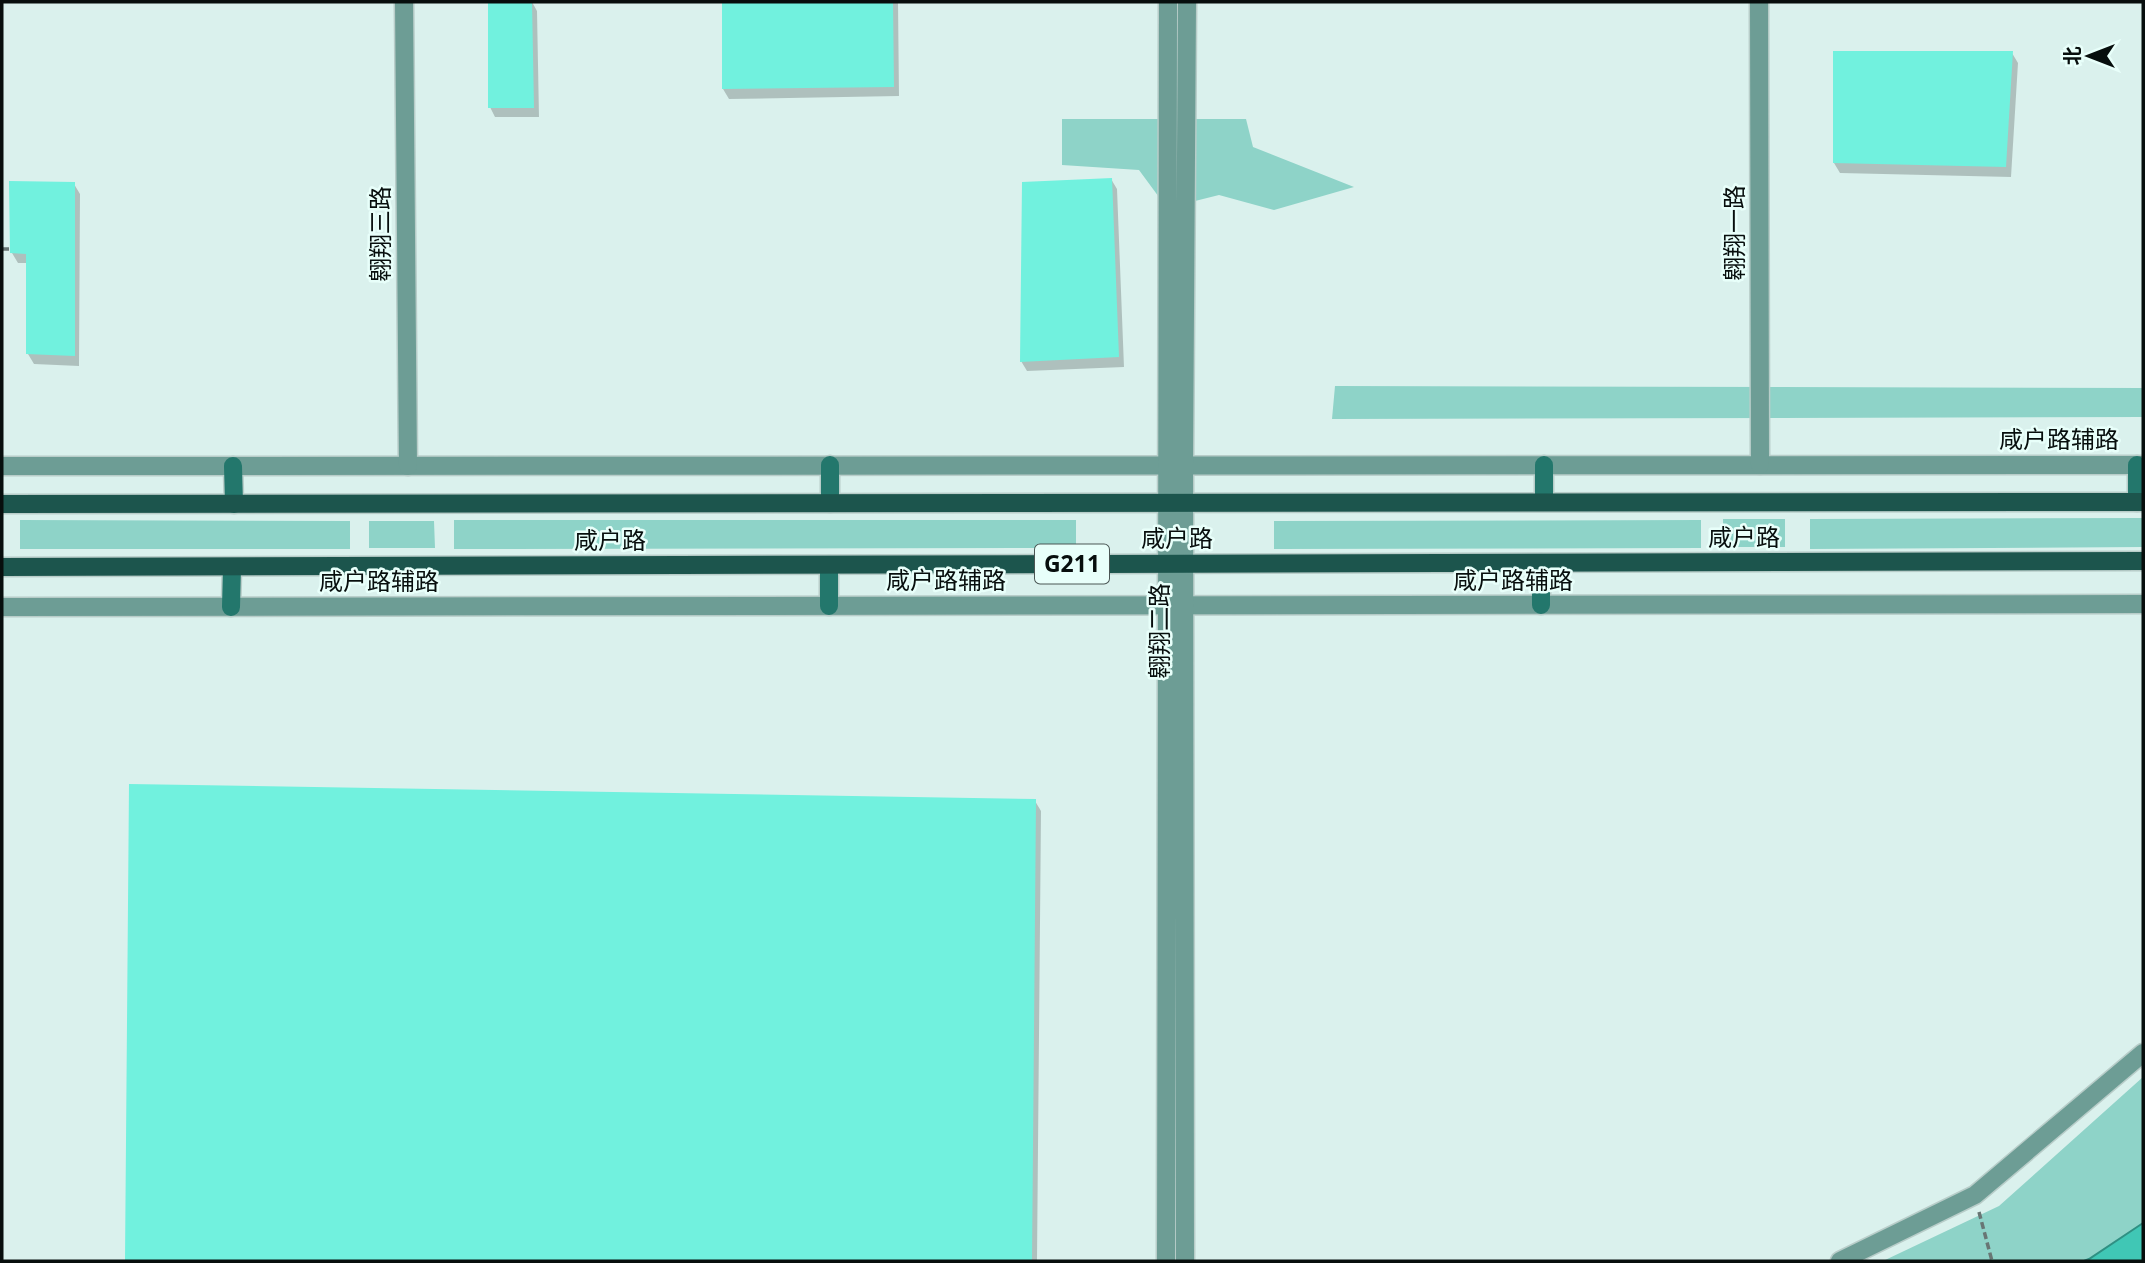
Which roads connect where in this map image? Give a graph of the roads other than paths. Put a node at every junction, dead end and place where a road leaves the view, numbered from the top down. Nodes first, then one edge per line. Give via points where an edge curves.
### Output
1 (404, 2) edge
2 (1168, 2) edge
3 (1187, 2) edge
4 (1759, 2) edge
5 (2140, 464) edge
6 (1175, 465) junction
7 (1544, 465) junction
8 (1760, 465) junction
9 (2, 466) edge
10 (233, 466) junction
11 (408, 466) junction
12 (830, 466) junction
13 (1544, 502) junction
14 (2140, 502) edge
15 (830, 503) junction
16 (1175, 503) junction
17 (2, 504) edge
18 (234, 504) junction
19 (2143, 561) edge
20 (1541, 563) junction
21 (1176, 564) junction
22 (829, 565) junction
23 (232, 567) junction
24 (2, 568) edge
25 (2143, 604) edge
26 (1541, 605) junction
27 (829, 606) junction
28 (1176, 606) junction
29 (2, 607) edge
30 (231, 607) junction
31 (2143, 1054) edge
32 (1166, 1261) edge
33 (1185, 1261) edge
34 (1840, 1261) edge

1 - 11 street, 翱翔三路
2 - 6 street, 翱翔二路
3 - 6 street, 翱翔二路
4 - 8 street, 翱翔一路
5 - 8 street, 咸户路辅路
5 - 14 main road
6 - 7 street, 咸户路辅路
6 - 12 street, 咸户路辅路
6 - 16 street, 翱翔二路
7 - 8 street, 咸户路辅路
7 - 13 main road
9 - 10 street, 咸户路辅路
10 - 11 street, 咸户路辅路
10 - 18 main road
11 - 12 street, 咸户路辅路
12 - 15 main road
13 - 14 main road, 咸户路
13 - 16 main road, 咸户路
15 - 16 main road, 咸户路
15 - 18 main road, 咸户路
16 - 21 street, 翱翔二路
17 - 18 main road, 咸户路
19 - 20 main road, 咸户路 / G211
20 - 21 main road, 咸户路 / G211
20 - 26 main road
21 - 22 main road, 咸户路 / G211
21 - 28 street, 翱翔二路
22 - 23 main road, 咸户路 / G211
22 - 27 main road
23 - 24 main road, 咸户路 / G211
23 - 30 main road
25 - 26 street, 咸户路辅路
26 - 28 street, 咸户路辅路
27 - 28 street, 咸户路辅路
27 - 30 street, 咸户路辅路
28 - 32 street, 翱翔二路
28 - 33 street, 翱翔二路
29 - 30 street, 咸户路辅路
31 - 34 street via 1975,1195

